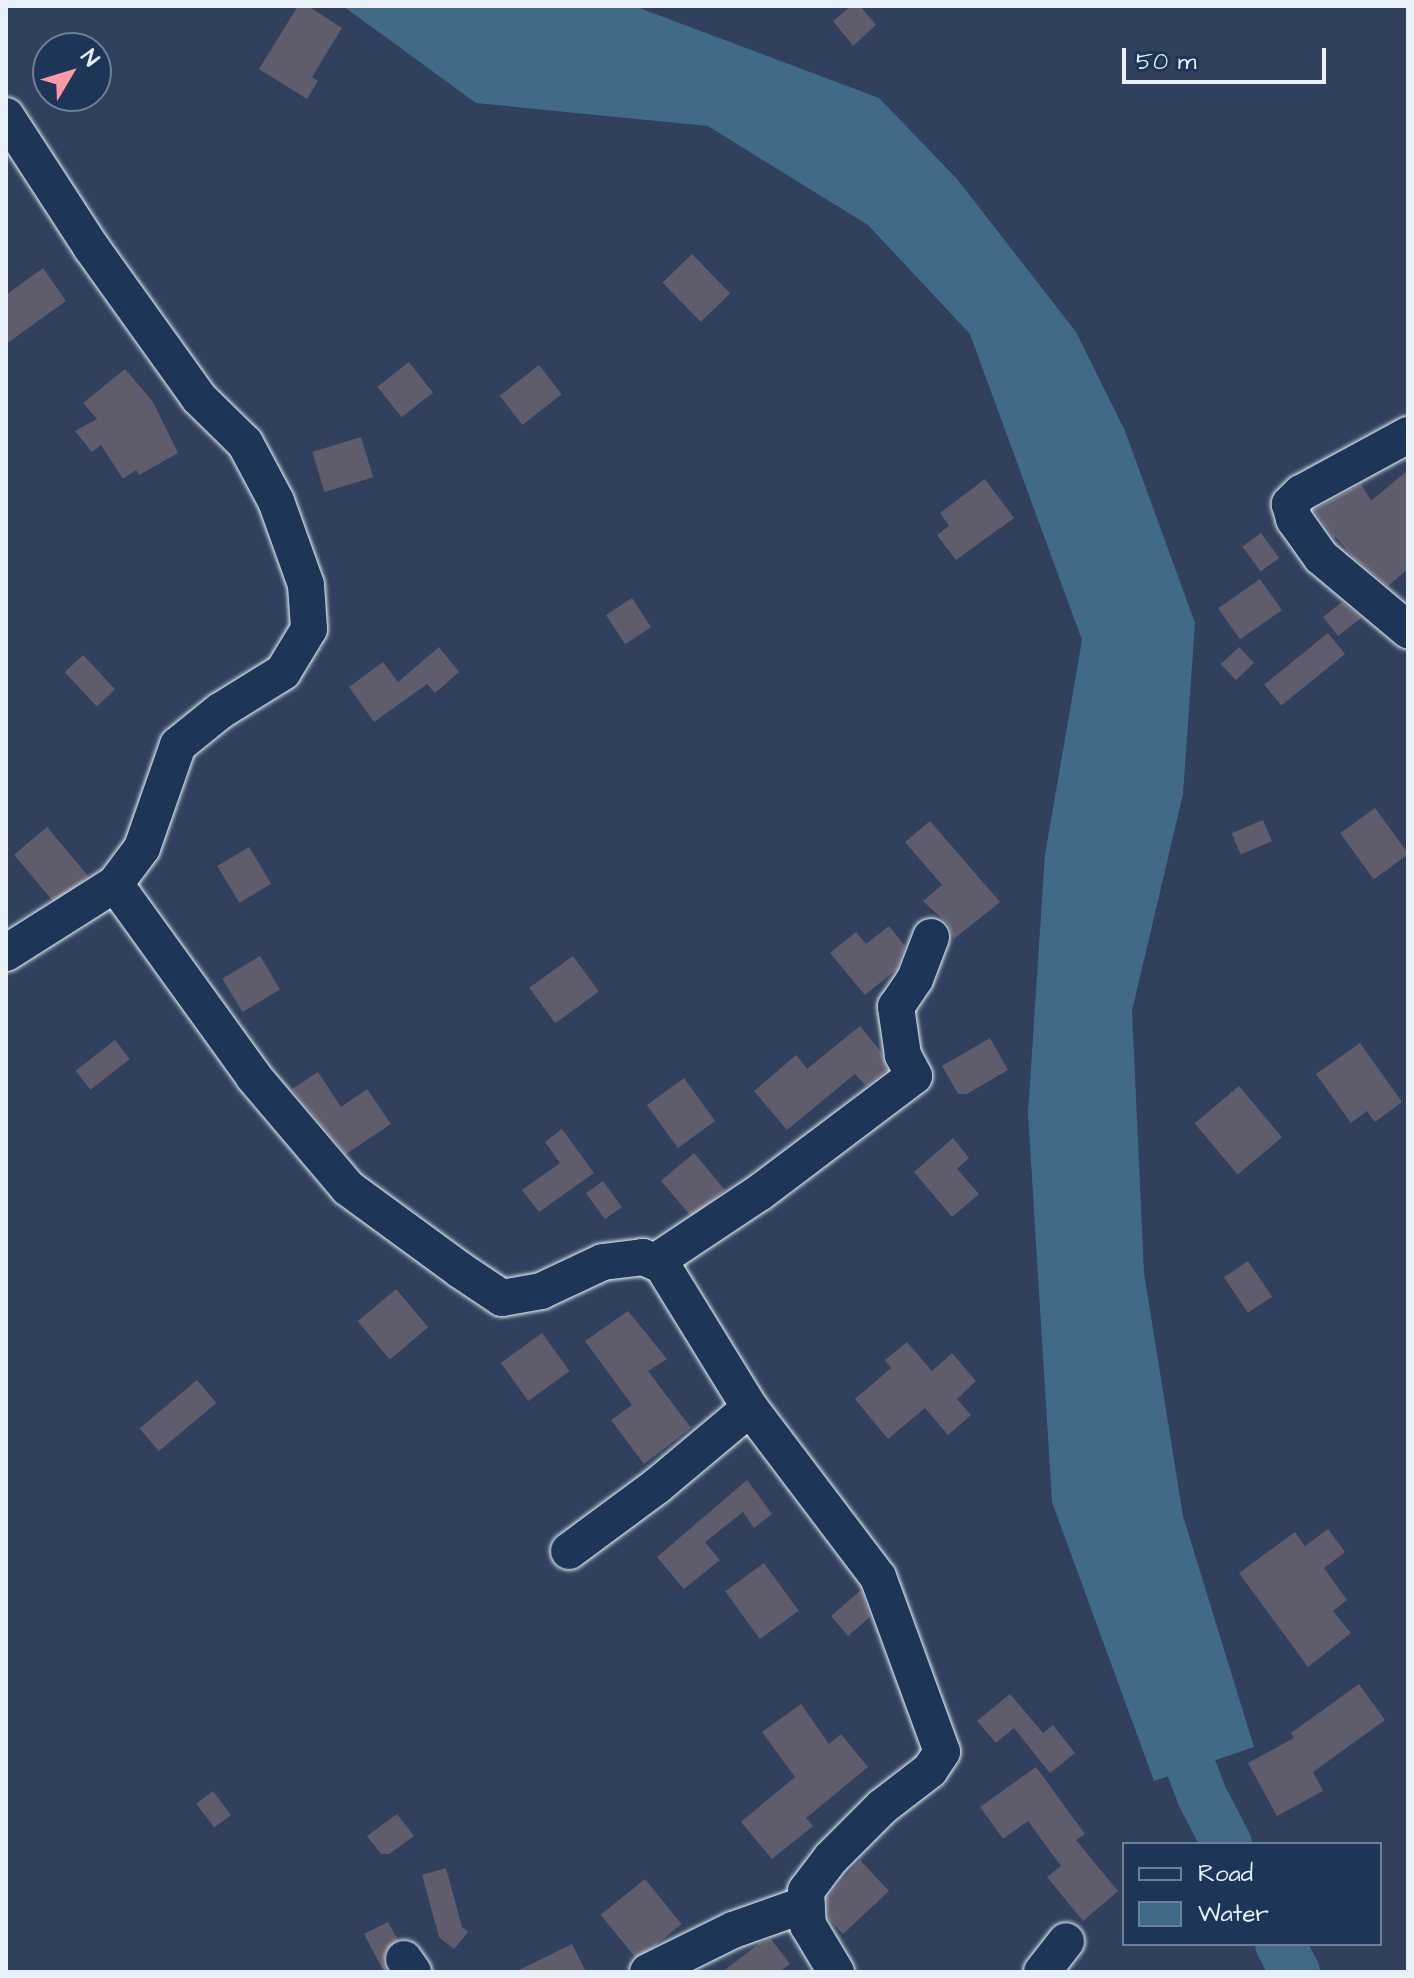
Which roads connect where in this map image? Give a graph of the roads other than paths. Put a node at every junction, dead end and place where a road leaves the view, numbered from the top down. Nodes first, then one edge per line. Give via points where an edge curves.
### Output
1 (6, 116) edge
2 (1408, 435) edge
3 (1408, 630) edge
4 (115, 884) junction
5 (931, 937) dead end
6 (6, 953) edge
7 (655, 1262) junction
8 (750, 1408) junction
9 (569, 1551) dead end
10 (807, 1904) junction
11 (1066, 1941) dead end
12 (648, 1972) edge
13 (836, 1972) edge
14 (1042, 1972) edge

1 - 4 street via 199,398 245,443 276,501 306,585 309,629 283,672 178,745 142,848
2 - 3 street via 1290,504 1294,519 1321,557
4 - 6 street
4 - 7 street via 254,1077 348,1188 460,1270 502,1298 541,1291 603,1262 643,1257
5 - 7 street via 915,979 896,1007 903,1055 914,1076 759,1193
7 - 8 street via 662,1265
8 - 9 street
8 - 10 street via 878,1577 942,1752 930,1770 882,1807 831,1858 806,1891
10 - 12 street via 733,1930
10 - 13 street via 808,1925
11 - 14 street

